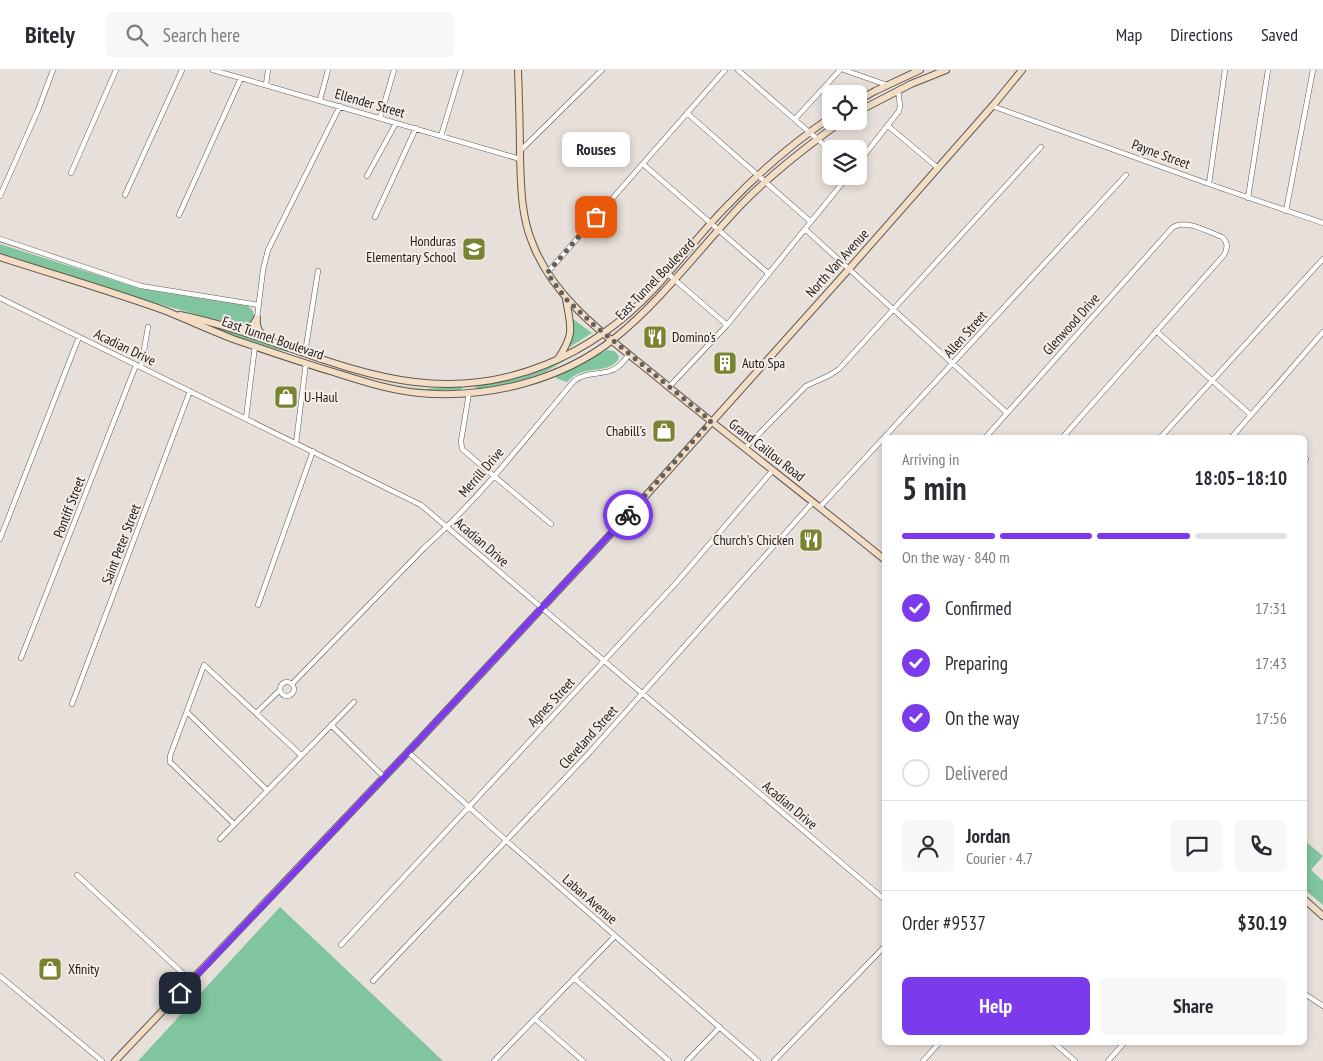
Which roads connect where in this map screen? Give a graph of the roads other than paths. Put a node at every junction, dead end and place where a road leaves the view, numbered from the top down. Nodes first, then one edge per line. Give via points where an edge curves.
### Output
1 (53, 70) edge
2 (116, 70) edge
3 (182, 70) edge
4 (214, 70) edge
5 (268, 70) edge
6 (328, 70) edge
7 (394, 70) edge
8 (461, 70) edge
9 (518, 70) edge
10 (602, 70) edge
11 (725, 70) edge
12 (738, 70) edge
13 (842, 70) edge
14 (920, 70) edge
15 (946, 70) edge
16 (1022, 70) edge
17 (1225, 70) edge
18 (1268, 70) edge
19 (1313, 70) edge
20 (241, 78) junction
21 (266, 85) junction
22 (887, 85) junction
23 (898, 90) junction
24 (867, 96) edge
25 (320, 100) junction
26 (340, 106) junction
27 (992, 106) junction
28 (867, 107) edge
29 (687, 113) junction
30 (380, 118) junction
31 (795, 120) junction
32 (396, 123) junction
33 (822, 123) edge
34 (888, 126) junction
35 (416, 128) junction
36 (830, 130) edge
37 (809, 132) junction
38 (441, 136) junction
39 (817, 139) junction
40 (822, 143) edge
41 (1041, 147) dead end
42 (520, 151) junction
43 (867, 152) edge
44 (520, 159) junction
45 (643, 164) junction
46 (938, 168) junction
47 (72, 173) dead end
48 (1126, 175) dead end
49 (367, 176) dead end
50 (757, 176) junction
51 (765, 182) junction
52 (1209, 184) junction
53 (841, 185) edge
54 (125, 195) dead end
55 (0, 196) edge
56 (1248, 198) junction
57 (1286, 211) junction
58 (179, 215) dead end
59 (375, 217) dead end
60 (811, 222) junction
61 (711, 223) junction
62 (1323, 223) edge
63 (805, 229) junction
64 (719, 230) junction
65 (0, 240) edge
66 (0, 257) edge
67 (1323, 260) edge
68 (849, 269) junction
69 (318, 271) dead end
70 (547, 273) junction
71 (667, 273) junction
72 (769, 274) junction
73 (675, 279) junction
74 (0, 298) edge
75 (566, 299) junction
76 (259, 305) junction
77 (893, 310) junction
78 (167, 312) junction
79 (257, 318) junction
80 (727, 325) junction
81 (148, 327) dead end
82 (237, 330) junction
83 (1156, 331) junction
84 (1323, 332) edge
85 (604, 333) junction
86 (79, 337) junction
87 (613, 340) junction
88 (272, 342) junction
89 (256, 346) junction
90 (306, 353) junction
91 (629, 354) junction
92 (289, 358) junction
93 (325, 359) junction
94 (557, 360) junction
95 (306, 363) junction
96 (953, 364) junction
97 (139, 366) junction
98 (1212, 381) junction
99 (669, 387) junction
100 (190, 391) junction
101 (469, 393) junction
102 (1007, 413) junction
103 (1251, 415) junction
104 (246, 418) junction
105 (711, 421) junction
106 (887, 435) edge
107 (988, 435) edge
108 (1065, 435) edge
109 (1163, 435) edge
110 (1234, 435) edge
111 (882, 440) edge
112 (296, 443) junction
113 (744, 448) junction
114 (313, 451) junction
115 (773, 470) junction
116 (494, 476) junction
117 (813, 502) junction
118 (820, 507) junction
119 (551, 524) dead end
120 (448, 527) junction
121 (0, 539) edge
122 (882, 558) edge
123 (258, 605) dead end
124 (542, 608) junction
125 (21, 658) dead end
126 (604, 661) junction
127 (292, 684) junction
128 (280, 690) junction
129 (642, 694) junction
130 (354, 702) dead end
131 (72, 704) dead end
132 (186, 712) junction
133 (256, 713) junction
134 (331, 725) junction
135 (408, 752) junction
136 (301, 755) junction
137 (384, 777) junction
138 (267, 790) junction
139 (469, 807) junction
140 (234, 824) junction
141 (220, 839) dead end
142 (506, 841) junction
143 (77, 875) dead end
144 (882, 897) edge
145 (1307, 902) edge
146 (1323, 916) edge
147 (615, 936) junction
148 (341, 945) dead end
149 (882, 949) edge
150 (0, 976) edge
151 (574, 978) junction
152 (192, 981) junction
153 (373, 981) dead end
154 (1307, 995) edge
155 (1323, 1006) edge
156 (535, 1019) junction
157 (720, 1027) junction
158 (937, 1045) edge
159 (1056, 1045) edge
160 (1122, 1045) edge
161 (102, 1061) edge
162 (115, 1061) edge
163 (495, 1061) edge
164 (583, 1061) edge
165 (669, 1061) edge
166 (687, 1061) edge
167 (758, 1061) edge
168 (774, 1061) edge
169 (923, 1061) edge
170 (1075, 1061) edge
171 (1108, 1061) edge

1 - 55 street
2 - 47 street
3 - 54 street
4 - 20 street, Ellender Street
5 - 21 street
6 - 25 street
7 - 30 street
8 - 38 street
9 - 42 main road, Grand Caillou Road
10 - 42 street
11 - 29 street
12 - 31 street
13 - 22 street
13 - 31 street
14 - 22 main road
15 - 23 main road
16 - 27 main road, North Van Avenue
17 - 52 street
18 - 56 street
19 - 57 street
20 - 21 street, Ellender Street
20 - 58 street
21 - 25 street, Ellender Street
22 - 24 main road
23 - 28 main road
23 - 34 street via 899,111
25 - 26 street, Ellender Street
26 - 30 street, Ellender Street
26 - 76 street via 268,250
27 - 46 main road, North Van Avenue
27 - 52 street, Payne Street
29 - 45 street
29 - 50 street
30 - 32 street, Ellender Street
31 - 37 street
32 - 35 street, Ellender Street
32 - 49 street
33 - 37 main road, East Tunnel Boulevard
34 - 43 street
34 - 46 street
35 - 38 street, Ellender Street
35 - 59 street
36 - 39 main road, East Tunnel Boulevard
37 - 39 street
37 - 50 main road, East Tunnel Boulevard
38 - 44 street, Ellender Street
39 - 40 street
39 - 51 main road, East Tunnel Boulevard
41 - 77 street
42 - 44 main road, Grand Caillou Road
44 - 70 main road, Grand Caillou Road via 522,204 527,226 531,242
45 - 61 street
45 - 70 street
46 - 68 main road, North Van Avenue
48 - 96 street, Allen Street
50 - 51 street
50 - 61 main road, East Tunnel Boulevard
51 - 60 street
51 - 64 main road, East Tunnel Boulevard
52 - 56 street, Payne Street
53 - 60 street
56 - 57 street, Payne Street
57 - 62 street, Payne Street
60 - 63 street
61 - 64 street
61 - 71 main road, East Tunnel Boulevard
63 - 68 street
63 - 72 street
64 - 72 street
64 - 73 main road, East Tunnel Boulevard
65 - 76 street via 141,286
66 - 78 main road, East Tunnel Boulevard
67 - 98 street
68 - 77 street
68 - 105 main road, North Van Avenue
69 - 90 street
70 - 75 main road, Grand Caillou Road
71 - 73 street
71 - 85 main road, East Tunnel Boulevard via 626,316
72 - 80 street
73 - 80 street
73 - 87 main road, East Tunnel Boulevard
74 - 86 street, Acadian Drive
75 - 85 main road, Grand Caillou Road
75 - 94 main road via 571,320 570,336
76 - 79 street
77 - 96 street
77 - 113 street via 839,369 806,386
78 - 82 main road, East Tunnel Boulevard
78 - 89 main road, East Tunnel Boulevard
79 - 82 main road via 248,329
79 - 88 main road via 259,331
80 - 99 street
81 - 97 street, Pontiff Street
82 - 88 main road, East Tunnel Boulevard
83 - 98 street
83 - 102 street, Glenwood Drive via 1224,255 1227,248 1222,237 1189,225 1174,226
83 - 108 street
84 - 103 street
85 - 87 main road, Grand Caillou Road
85 - 94 main road, East Tunnel Boulevard
86 - 97 street, Acadian Drive
86 - 121 street
87 - 91 main road, Grand Caillou Road
87 - 101 main road, East Tunnel Boulevard via 548,375 504,388
88 - 90 main road, East Tunnel Boulevard
89 - 92 main road, East Tunnel Boulevard
89 - 104 street
90 - 92 main road
90 - 93 main road, East Tunnel Boulevard
91 - 99 main road, Grand Caillou Road
91 - 116 street, Merrill Drive via 618,367 582,376 574,382
92 - 95 main road, East Tunnel Boulevard
93 - 94 main road, East Tunnel Boulevard via 390,378 442,384 488,381
93 - 95 main road
95 - 101 main road, East Tunnel Boulevard via 398,390
95 - 112 street
96 - 102 street
96 - 106 street, Allen Street
97 - 100 street, Acadian Drive
97 - 125 street, Pontiff Street
98 - 103 street
98 - 109 street
99 - 105 main road, Grand Caillou Road
100 - 104 street, Acadian Drive
100 - 131 street, Saint Peter Street
101 - 116 street via 460,446
102 - 107 street, Glenwood Drive
103 - 110 street
104 - 112 street, Acadian Drive
105 - 113 main road, Grand Caillou Road
105 - 124 main road, North Van Avenue
111 - 118 street, Allen Street
112 - 114 street, Acadian Drive
113 - 115 main road, Grand Caillou Road
114 - 120 street, Acadian Drive via 412,500
114 - 123 street
115 - 117 main road, Grand Caillou Road
115 - 126 street, Agnes Street
116 - 119 street
116 - 120 street, Merrill Drive
117 - 118 main road, Grand Caillou Road
117 - 129 street, Cleveland Street
118 - 122 main road, Grand Caillou Road
120 - 124 street, Acadian Drive
120 - 127 street, Merrill Drive
124 - 126 street, Acadian Drive
124 - 135 main road, North Van Avenue
126 - 129 street, Acadian Drive
126 - 139 street, Agnes Street
127 - 128 street, Merrill Drive via 284,683
127 - 128 street, Merrill Drive via 292,695 284,696
128 - 133 street
129 - 142 street, Cleveland Street
129 - 144 street, Acadian Drive
130 - 134 street
132 - 133 street via 204,664
132 - 138 street
132 - 140 street via 170,762
133 - 136 street
134 - 136 street
134 - 137 street
135 - 137 main road, North Van Avenue
135 - 139 street, Laban Avenue
136 - 138 street
137 - 152 main road, North Van Avenue
138 - 140 street
139 - 142 street, Laban Avenue
139 - 148 street, Agnes Street
140 - 141 street
142 - 147 street, Laban Avenue
142 - 153 street, Cleveland Street
143 - 152 street
145 - 146 main road
147 - 151 street
147 - 157 street, Laban Avenue
149 - 168 street
150 - 161 street
151 - 156 street
151 - 165 street
152 - 162 main road, North Van Avenue
154 - 155 street
156 - 163 street
156 - 164 street
157 - 166 street
157 - 167 street, Laban Avenue
158 - 169 street
159 - 170 street
160 - 171 street

